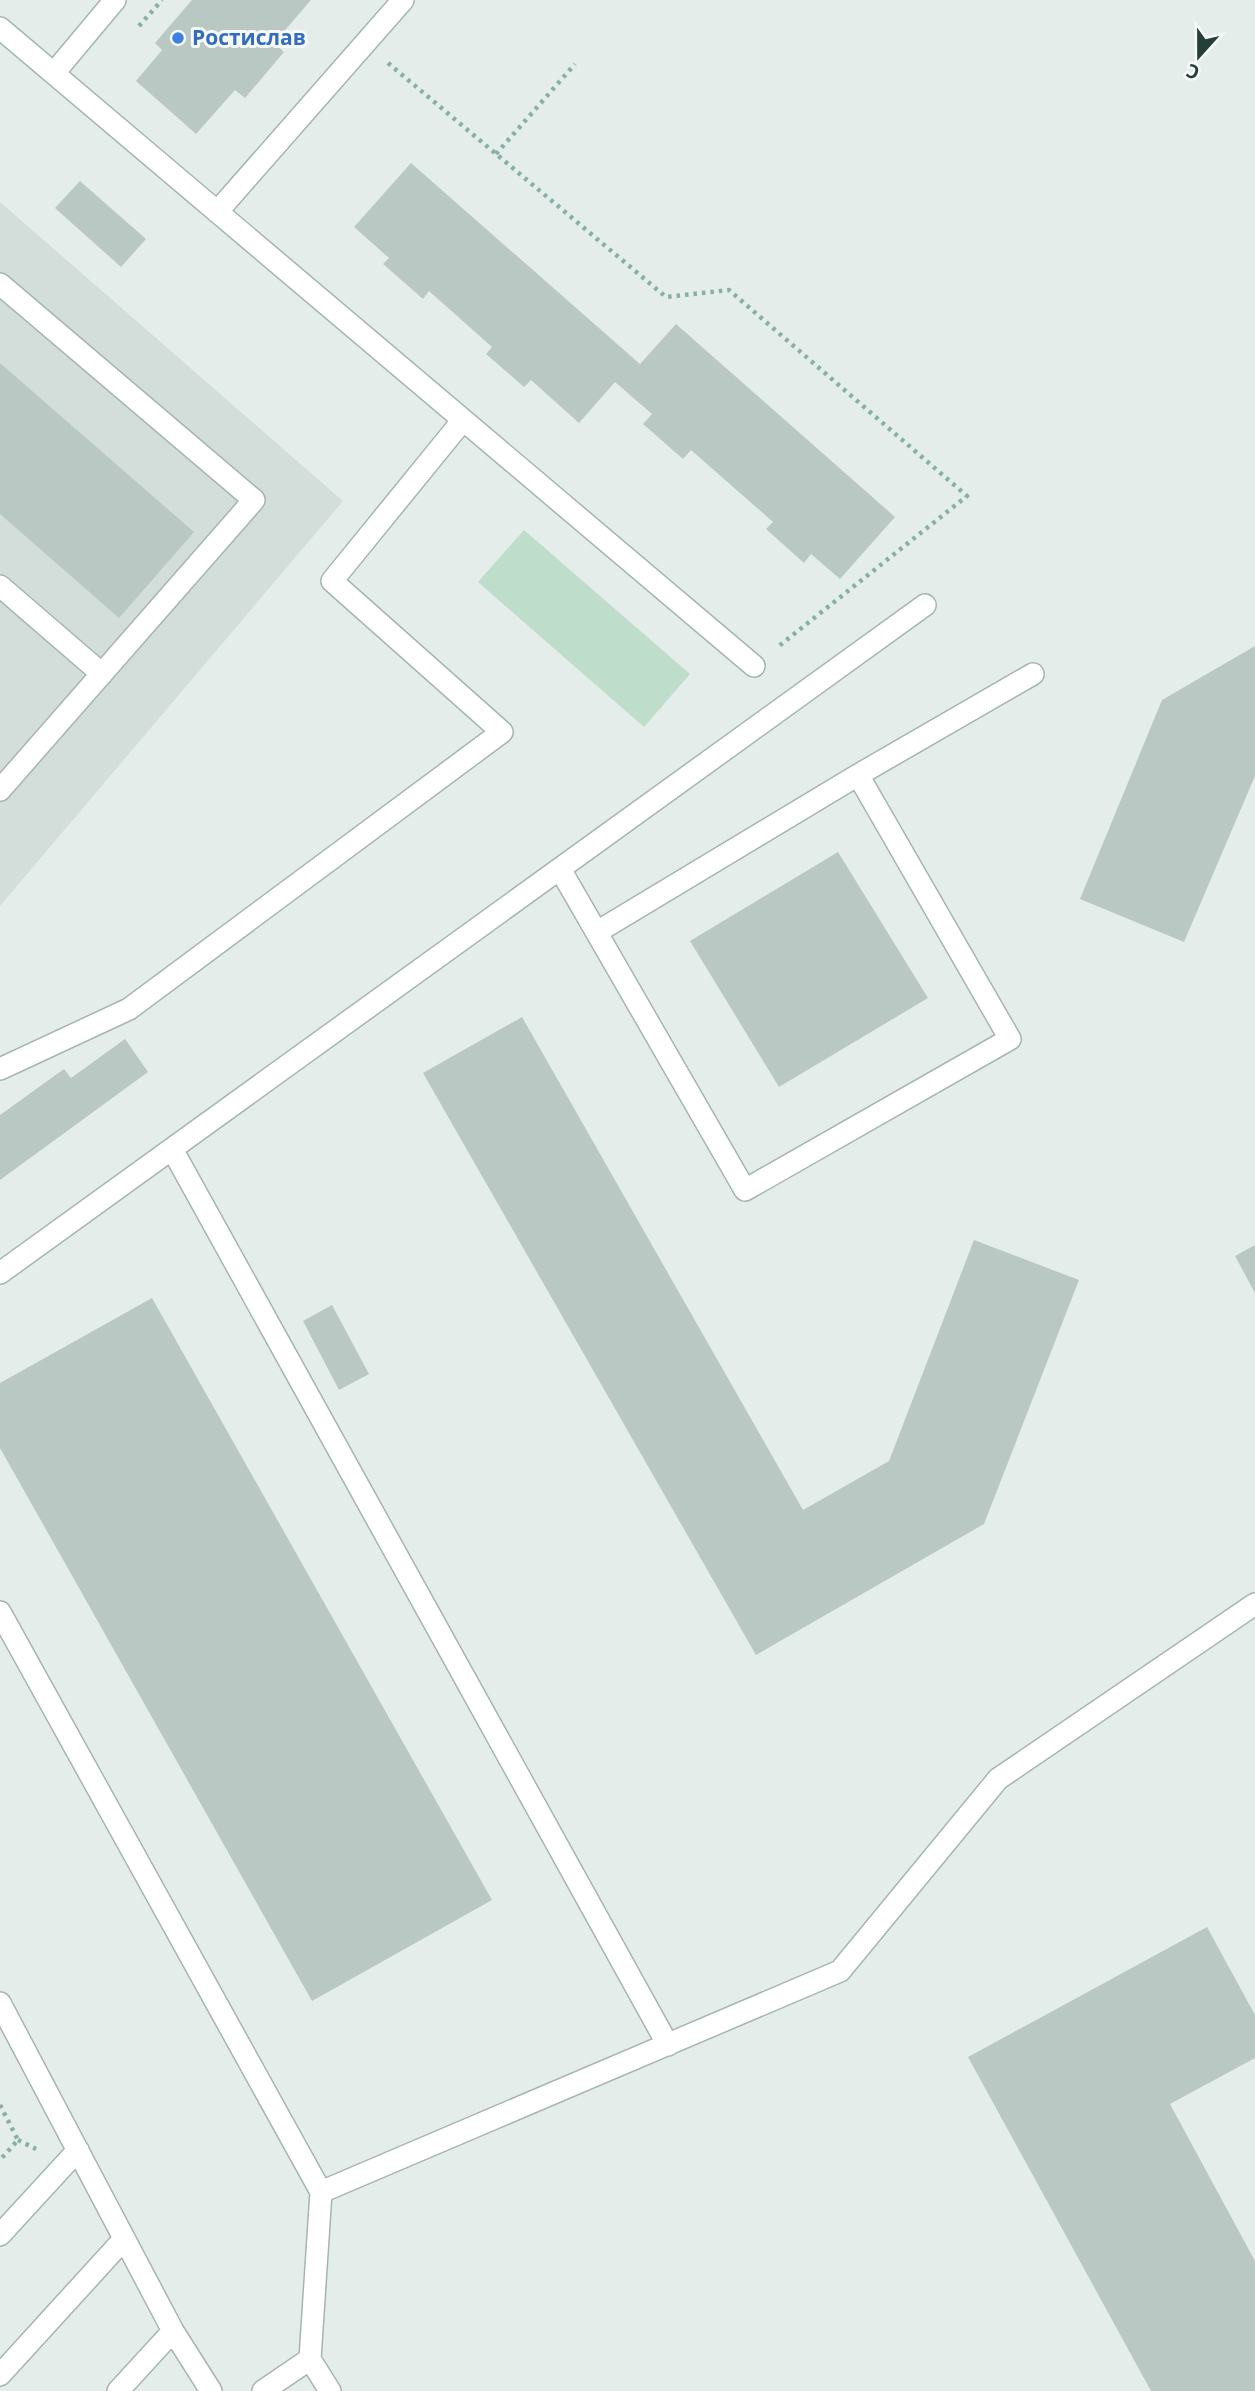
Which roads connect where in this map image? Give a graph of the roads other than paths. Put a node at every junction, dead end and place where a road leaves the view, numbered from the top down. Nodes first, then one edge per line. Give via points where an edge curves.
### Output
1 (116, 0) edge
2 (403, 0) edge
3 (0, 29) edge
4 (54, 73) junction
5 (217, 212) junction
6 (4, 296) edge
7 (463, 420) junction
8 (0, 586) edge
9 (925, 606) dead end
10 (754, 666) road end
11 (102, 674) junction
12 (1033, 674) dead end
13 (858, 775) junction
14 (0, 790) edge
15 (560, 869) junction
16 (597, 932) junction
17 (0, 1069) edge
18 (172, 1149) junction
19 (0, 1273) edge
20 (1255, 1604) edge
21 (0, 1612) edge
22 (0, 2003) edge
23 (668, 2045) junction
24 (78, 2151) junction
25 (321, 2192) junction
26 (0, 2235) edge
27 (124, 2239) junction
28 (173, 2331) junction
29 (310, 2359) junction
30 (0, 2375) edge
31 (118, 2391) edge
32 (211, 2391) edge
33 (263, 2391) edge
34 (330, 2391) edge

1 - 4 lane
2 - 5 lane
3 - 4 lane
4 - 5 lane
5 - 7 lane
6 - 11 lane via 254,500
7 - 10 lane
7 - 17 lane via 332,581 502,732 129,1009
8 - 11 lane
9 - 15 lane
11 - 14 lane
12 - 13 lane
13 - 16 lane
13 - 16 lane via 1010,1039 745,1190
15 - 16 lane
15 - 18 lane
18 - 19 lane
18 - 23 lane
20 - 23 lane via 998,1779 840,1971
21 - 25 lane
22 - 24 lane
23 - 25 lane
24 - 26 lane
24 - 27 lane
25 - 29 lane
27 - 28 lane
27 - 30 lane
28 - 31 lane
28 - 32 lane
29 - 33 lane
29 - 34 lane

